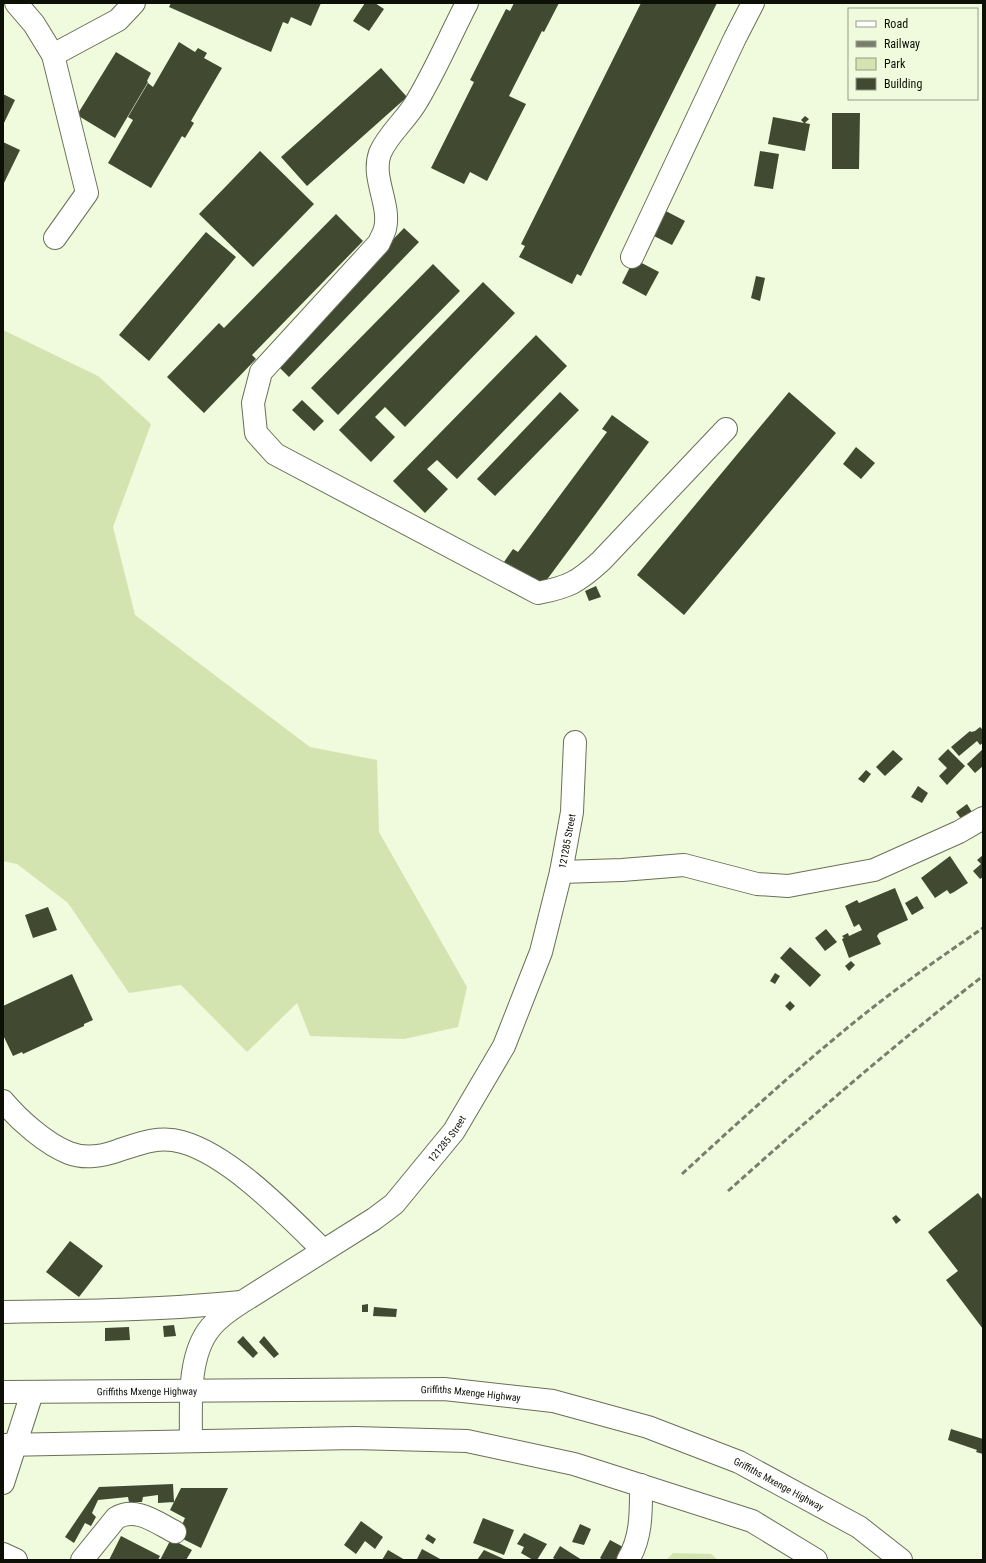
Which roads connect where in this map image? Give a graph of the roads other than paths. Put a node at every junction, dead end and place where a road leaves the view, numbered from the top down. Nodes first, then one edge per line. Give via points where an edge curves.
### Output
1 (16, 3) edge
2 (134, 3) edge
3 (467, 3) edge
4 (753, 3) edge
5 (53, 55) junction
6 (55, 238) dead end
7 (632, 257) dead end
8 (726, 429) dead end
9 (575, 742) dead end
10 (983, 818) edge
11 (561, 872) junction
12 (3, 1101) edge
13 (323, 1250) junction
14 (242, 1302) junction
15 (3, 1312) edge
16 (191, 1390) junction
17 (3, 1392) edge
18 (32, 1393) junction
19 (191, 1441) junction
20 (9, 1445) edge
21 (3, 1482) edge
22 (642, 1485) junction
23 (175, 1532) dead end
24 (3, 1554) edge
25 (16, 1560) edge
26 (82, 1560) edge
27 (628, 1560) edge
28 (816, 1560) edge
29 (900, 1560) edge

1 - 5 street via 34,24
2 - 5 street via 118,20
3 - 8 street via 430,80 380,154 378,169 386,228 379,243 261,372 253,403 256,433 274,454 538,593 563,588 584,577
4 - 7 street
5 - 6 street via 86,193
9 - 11 street, 121285 Street via 572,812
10 - 11 street via 959,832 874,870 788,886 757,884 684,865
11 - 13 street, 121285 Street via 541,952 520,1009 504,1046 454,1131 394,1204
12 - 13 street via 28,1126 70,1154 103,1156 161,1139 182,1142 201,1150 222,1162 271,1199
13 - 14 street, 121285 Street
14 - 15 street via 197,1307
14 - 16 street, 121285 Street via 210,1327 197,1355
16 - 18 street, Griffiths Mxenge Highway
16 - 19 street, 121285 Street
16 - 29 street, Griffiths Mxenge Highway via 444,1388 553,1402 648,1427 739,1462 859,1527
17 - 18 street, Griffiths Mxenge Highway
18 - 20 street
19 - 20 street
19 - 22 street via 354,1438 466,1441 574,1464
20 - 21 street
22 - 27 street via 636,1547
22 - 28 street via 752,1521
23 - 26 street via 138,1514 122,1515 116,1518
24 - 25 street

